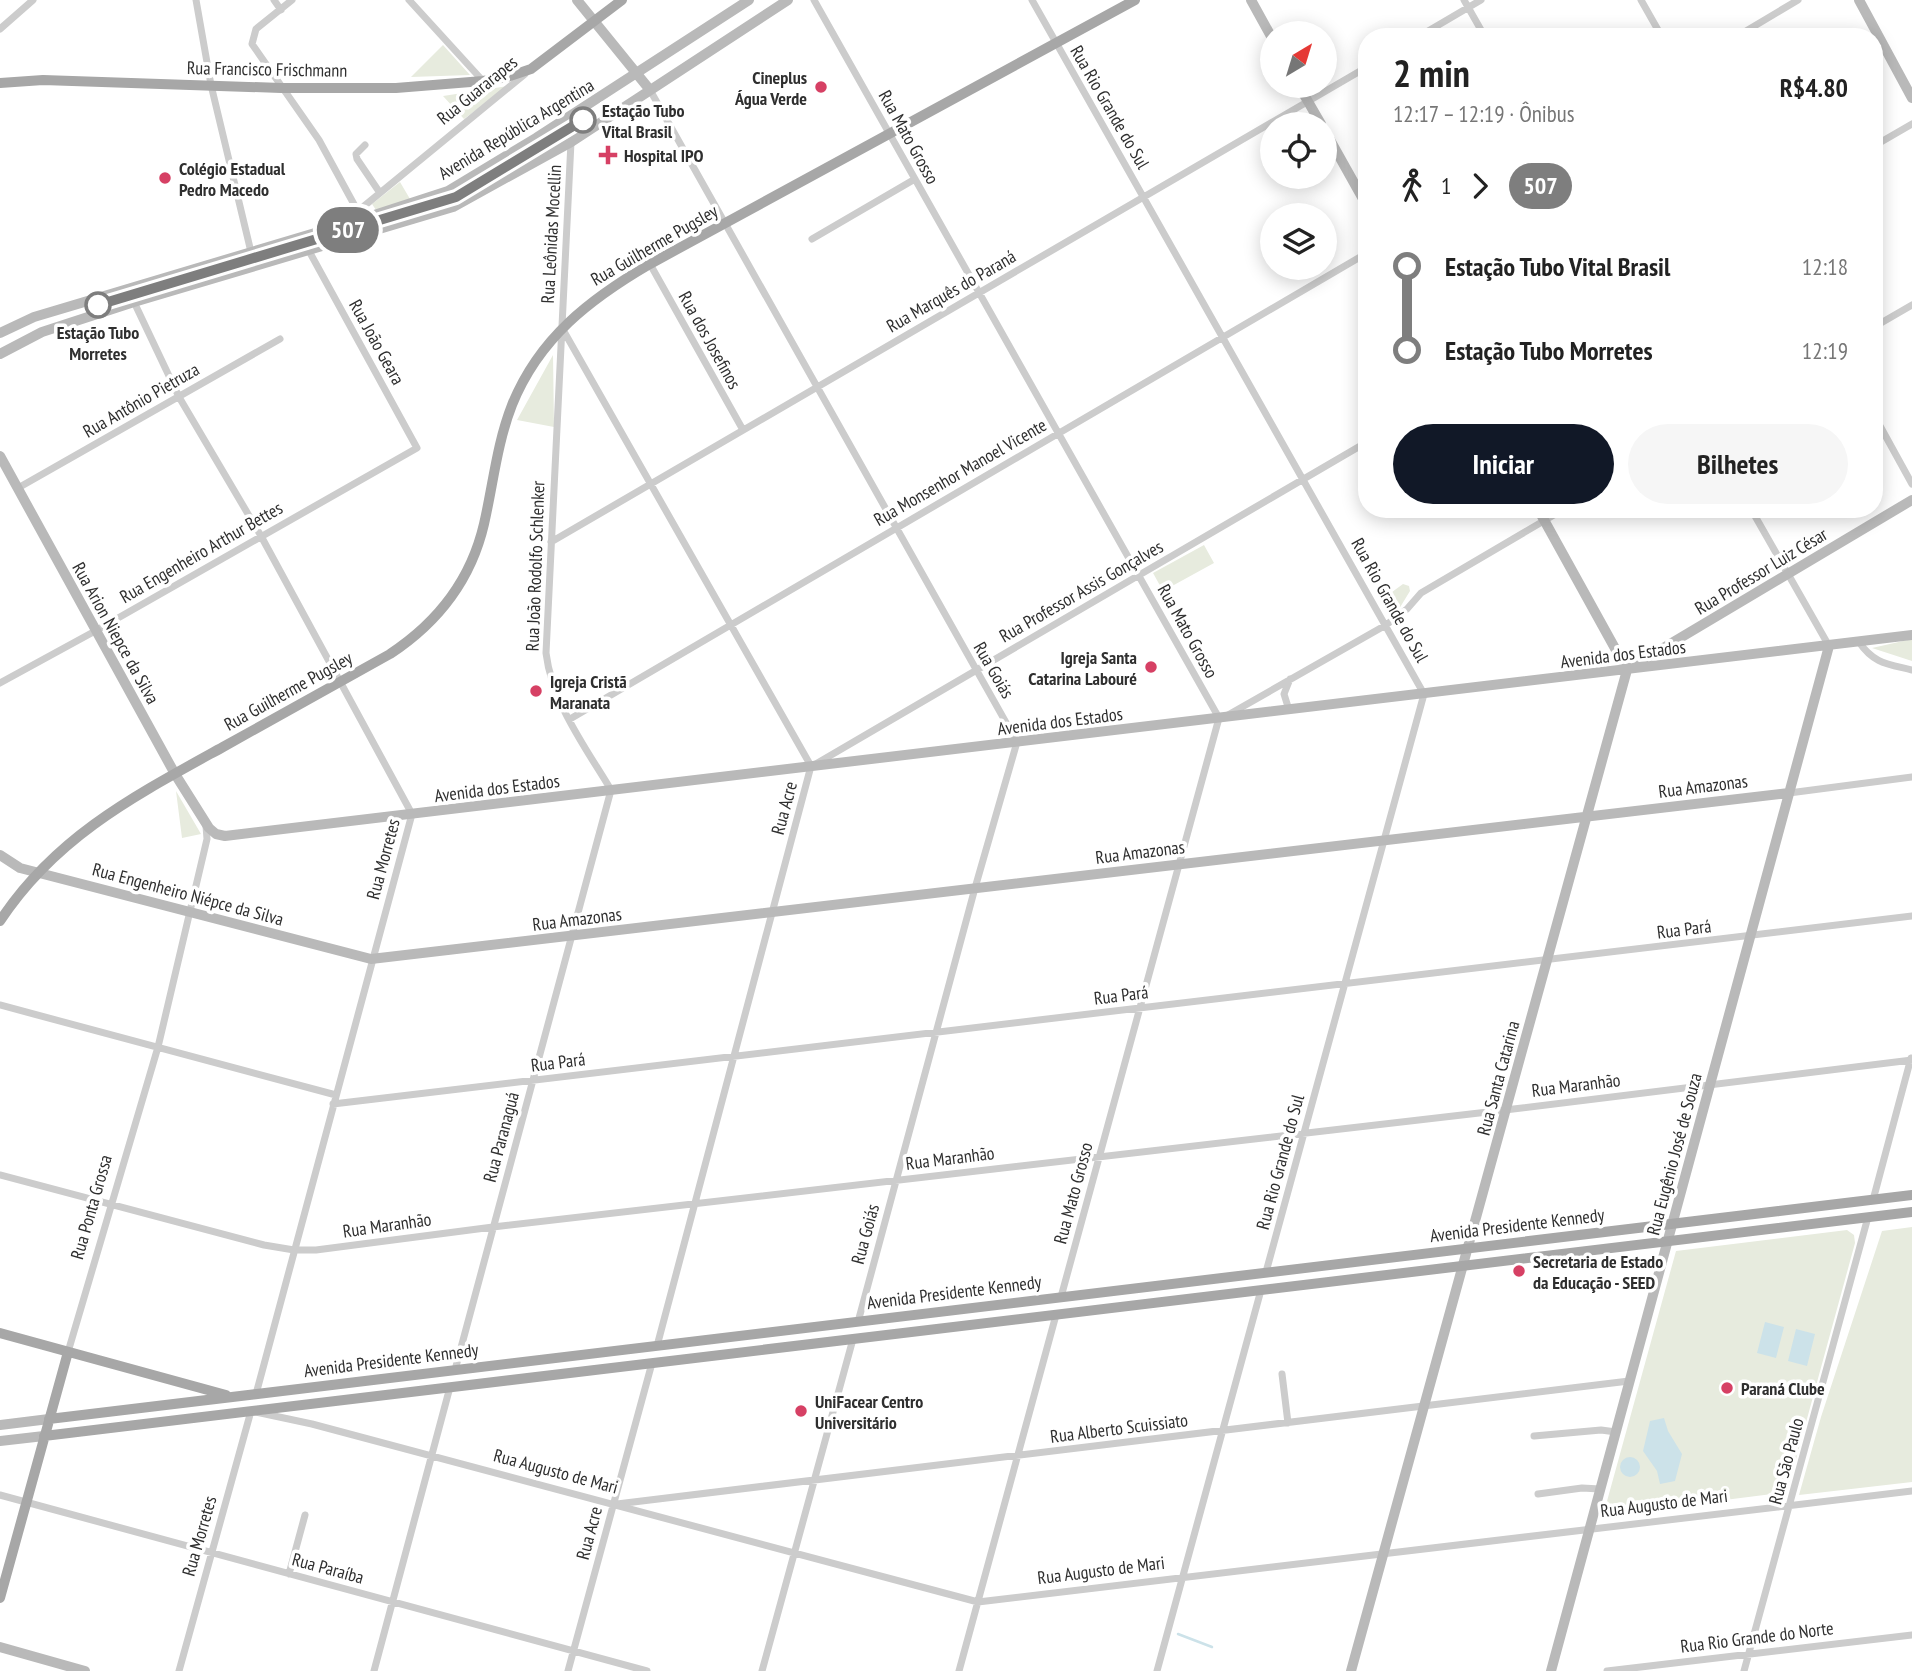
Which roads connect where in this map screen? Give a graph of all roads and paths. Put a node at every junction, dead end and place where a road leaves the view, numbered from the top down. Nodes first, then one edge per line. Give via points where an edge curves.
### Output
1 (33, 0) edge
2 (196, 0) edge
3 (274, 0) edge
4 (292, 0) edge
5 (410, 0) edge
6 (577, 0) edge
7 (622, 0) edge
8 (749, 0) edge
9 (789, 0) edge
10 (814, 0) edge
11 (1032, 0) edge
12 (1135, 0) edge
13 (1251, 0) edge
14 (1481, 0) edge
15 (1641, 0) edge
16 (1798, 0) edge
17 (1859, 0) edge
18 (1466, 4) edge
19 (281, 10) junction
20 (596, 21) junction
21 (1263, 21) edge
22 (1431, 28) edge
23 (1480, 28) edge
24 (1657, 28) edge
25 (1750, 28) edge
26 (1874, 28) edge
27 (0, 29) edge
28 (1056, 43) junction
29 (1883, 44) edge
30 (531, 69) junction
31 (636, 72) junction
32 (1358, 72) edge
33 (483, 81) junction
34 (0, 83) edge
35 (211, 85) junction
36 (281, 88) junction
37 (650, 90) junction
38 (1306, 98) edge
39 (1912, 98) edge
40 (1308, 101) junction
41 (1314, 112) edge
42 (1912, 124) edge
43 (890, 134) junction
44 (1883, 141) edge
45 (571, 142) junction
46 (365, 145) dead end
47 (1337, 152) edge
48 (915, 179) junction
49 (1358, 190) edge
50 (380, 193) junction
51 (1143, 197) junction
52 (360, 215) junction
53 (725, 224) junction
54 (812, 239) dead end
55 (309, 251) junction
56 (251, 252) junction
57 (1358, 258) edge
58 (650, 264) junction
59 (979, 293) junction
60 (134, 302) junction
61 (1912, 305) edge
62 (1883, 322) edge
63 (562, 328) junction
64 (0, 333) edge
65 (1223, 337) junction
66 (280, 339) dead end
67 (0, 355) edge
68 (817, 387) junction
69 (179, 397) junction
70 (743, 430) junction
71 (1883, 431) edge
72 (1058, 433) junction
73 (1358, 447) edge
74 (417, 448) joint
75 (0, 456) edge
76 (1303, 479) junction
77 (650, 484) junction
78 (1912, 484) edge
79 (18, 488) junction
80 (1912, 500) edge
81 (1883, 517) edge
82 (1542, 518) edge
83 (1549, 518) edge
84 (1757, 518) edge
85 (1881, 518) edge
86 (1544, 521) junction
87 (896, 528) junction
88 (261, 536) junction
89 (551, 542) junction
90 (1787, 573) junction
91 (1139, 575) junction
92 (730, 625) junction
93 (1386, 625) junction
94 (97, 630) junction
95 (1912, 635) edge
96 (1859, 642) junction
97 (1829, 646) junction
98 (976, 670) junction
99 (1627, 670) junction
100 (1912, 670) edge
101 (1291, 679) junction
102 (0, 682) edge
103 (340, 682) junction
104 (1424, 694) junction
105 (1289, 710) junction
106 (1222, 718) junction
107 (570, 719) junction
108 (1017, 742) junction
109 (811, 766) junction
110 (175, 774) junction
111 (1912, 777) edge
112 (611, 790) junction
113 (1789, 793) junction
114 (412, 814) junction
115 (1586, 816) junction
116 (206, 825) junction
117 (1383, 839) junction
118 (0, 855) edge
119 (1179, 864) junction
120 (38, 871) junction
121 (975, 888) junction
122 (191, 911) junction
123 (773, 911) junction
124 (1912, 916) edge
125 (0, 921) edge
126 (572, 935) junction
127 (1750, 937) junction
128 (371, 959) junction
129 (1546, 961) junction
130 (1345, 985) junction
131 (0, 1005) edge
132 (1139, 1009) junction
133 (936, 1033) junction
134 (158, 1047) junction
135 (735, 1057) junction
136 (1912, 1058) edge
137 (533, 1081) junction
138 (1710, 1084) junction
139 (335, 1095) junction
140 (333, 1104) junction
141 (1505, 1110) junction
142 (1304, 1133) junction
143 (1099, 1157) junction
144 (0, 1175) edge
145 (895, 1180) junction
146 (1912, 1195) edge
147 (1873, 1200) junction
148 (695, 1203) junction
149 (110, 1204) junction
150 (1912, 1212) edge
151 (1868, 1217) junction
152 (1672, 1223) junction
153 (494, 1227) junction
154 (1570, 1236) junction
155 (1667, 1241) junction
156 (1467, 1248) junction
157 (293, 1250) junction
158 (1569, 1253) junction
159 (1462, 1266) junction
160 (1265, 1272) junction
161 (1261, 1290) junction
162 (1061, 1297) junction
163 (959, 1310) junction
164 (1056, 1315) junction
165 (858, 1322) junction
166 (954, 1327) junction
167 (0, 1333) edge
168 (853, 1339) junction
169 (657, 1346) junction
170 (68, 1352) junction
171 (601, 1353) junction
172 (652, 1363) junction
173 (603, 1369) junction
174 (455, 1370) junction
175 (1282, 1374) dead end
176 (1629, 1381) junction
177 (197, 1387) junction
178 (450, 1387) junction
179 (256, 1394) junction
180 (232, 1397) junction
181 (199, 1401) junction
182 (307, 1404) junction
183 (1424, 1406) junction
184 (251, 1411) junction
185 (201, 1417) junction
186 (49, 1419) junction
187 (1288, 1423) junction
188 (312, 1424) junction
189 (0, 1425) edge
190 (1222, 1431) junction
191 (1616, 1432) junction
192 (44, 1436) junction
193 (1534, 1437) dead end
194 (0, 1441) edge
195 (432, 1456) junction
196 (1017, 1456) junction
197 (814, 1481) junction
198 (1600, 1489) junction
199 (1912, 1491) edge
200 (1538, 1494) dead end
201 (0, 1495) edge
202 (25, 1502) junction
203 (613, 1505) junction
204 (1791, 1505) junction
205 (305, 1515) dead end
206 (1589, 1529) junction
207 (210, 1553) junction
208 (794, 1553) junction
209 (1383, 1554) junction
210 (289, 1574) junction
211 (1182, 1577) junction
212 (0, 1598) edge
213 (393, 1602) junction
214 (978, 1602) junction
215 (1912, 1635) edge
216 (0, 1647) edge
217 (574, 1651) junction
218 (1749, 1654) junction
219 (85, 1671) edge
220 (179, 1671) edge
221 (374, 1671) edge
222 (568, 1671) edge
223 (647, 1671) edge
224 (762, 1671) edge
225 (959, 1671) edge
226 (1157, 1671) edge
227 (1350, 1671) edge
228 (1551, 1671) edge
229 (1606, 1671) edge
230 (1744, 1671) edge

1 - 27 street
2 - 35 street
3 - 19 street
4 - 19 street
5 - 33 street
6 - 20 street
7 - 20 main road, Rua Guararapes
8 - 31 street, Avenida República Argentina
9 - 37 street, Avenida República Argentina
10 - 43 street, Rua Mato Grosso
11 - 28 street, Rua Rio Grande do Sul
12 - 28 main road, Rua Guilherme Pugsley
13 - 21 street
14 - 18 street
15 - 24 street
16 - 25 street
17 - 26 street
18 - 22 street
18 - 23 street
19 - 36 street via 256,29 252,44
20 - 30 main road, Rua Guararapes
20 - 31 street
28 - 43 main road, Rua Guilherme Pugsley
28 - 51 street, Rua Rio Grande do Sul
29 - 39 street
30 - 33 main road, Rua Francisco Frischmann
30 - 50 street, Rua Guararapes
31 - 37 street
31 - 52 street, Avenida República Argentina via 448,191
32 - 40 street, Rua Marquês do Paraná
33 - 36 main road, Rua Francisco Frischmann via 396,88
34 - 35 main road, Rua Francisco Frischmann
35 - 36 main road, Rua Francisco Frischmann
35 - 56 street
36 - 52 street via 319,140
37 - 45 street, Avenida República Argentina
37 - 53 street, Rua Goiás
38 - 40 street
40 - 41 street
40 - 51 street, Rua Marquês do Paraná
42 - 44 street
43 - 48 street, Rua Mato Grosso
43 - 53 main road, Rua Guilherme Pugsley
45 - 55 street, Avenida República Argentina via 453,207
45 - 63 street, Rua Leônidas Mocellin
46 - 50 street via 357,159
47 - 49 street
48 - 54 street
48 - 59 street, Rua Mato Grosso
50 - 52 street, Rua Guararapes
51 - 59 street, Rua Marquês do Paraná
51 - 65 street, Rua Rio Grande do Sul
52 - 56 street, Avenida República Argentina
53 - 58 main road, Rua Guilherme Pugsley
53 - 68 street, Rua Goiás
55 - 60 street, Avenida República Argentina
55 - 74 street, Rua João Geara
56 - 64 street, Avenida República Argentina via 34,317
57 - 65 street, Rua Monsenhor Manoel Vicente
58 - 63 main road, Rua Guilherme Pugsley via 602,293
58 - 70 street, Rua dos Josefinos
59 - 68 street, Rua Marquês do Paraná
59 - 72 street, Rua Mato Grosso
60 - 67 street, Avenida República Argentina via 42,332
60 - 69 street, Rua Morretes
61 - 62 street
63 - 77 street, Rua Acre
63 - 89 street, Rua João Rodolfo Schlenker
63 - 103 main road, Rua Guilherme Pugsley via 531,369 513,403 484,526 459,586 424,629
65 - 72 street, Rua Monsenhor Manoel Vicente
65 - 76 street, Rua Rio Grande do Sul
66 - 69 street, Rua Antônio Pietruza
68 - 70 street, Rua Marquês do Paraná
68 - 87 street, Rua Goiás
69 - 79 street, Rua Antônio Pietruza
69 - 88 street, Rua Morretes
70 - 77 street, Rua Marquês do Paraná
71 - 78 street
72 - 87 street, Rua Monsenhor Manoel Vicente
72 - 91 street, Rua Mato Grosso
73 - 76 street, Rua Professor Assis Gonçalves
74 - 88 street, Rua Engenheiro Arthur Bettes
75 - 79 street, Rua Arion Niepce da Silva
76 - 91 street, Rua Professor Assis Gonçalves
76 - 93 street, Rua Rio Grande do Sul
77 - 89 street, Rua Marquês do Paraná
77 - 92 street, Rua Acre
79 - 94 street, Rua Arion Niepce da Silva
80 - 81 street, Rua Professor Luiz César
82 - 86 street
83 - 86 street
84 - 90 street
85 - 90 street, Rua Professor Luiz César
86 - 93 street via 1421,593
86 - 99 street
87 - 92 street, Rua Monsenhor Manoel Vicente
87 - 98 street, Rua Goiás
88 - 94 street, Rua Engenheiro Arthur Bettes
88 - 103 street, Rua Morretes
89 - 107 street, Rua João Rodolfo Schlenker via 546,653 551,678
90 - 97 street
90 - 99 street, Rua Professor Luiz César
91 - 98 street, Rua Professor Assis Gonçalves
91 - 106 street, Rua Mato Grosso
92 - 107 street, Rua Monsenhor Manoel Vicente
92 - 109 street, Rua Acre
93 - 101 street
93 - 104 street, Rua Rio Grande do Sul
94 - 102 street, Rua Engenheiro Arthur Bettes
94 - 110 street, Rua Arion Niepce da Silva
95 - 96 street, Avenida dos Estados
96 - 97 street, Avenida dos Estados
96 - 100 street via 1877,660
97 - 99 street, Avenida dos Estados
97 - 113 street, Rua Eugênio José de Souza
98 - 108 street, Rua Goiás
98 - 109 street, Rua Professor Assis Gonçalves
99 - 104 street, Avenida dos Estados
99 - 115 street, Rua Santa Catarina
101 - 105 street via 1284,694
101 - 106 street
103 - 110 main road, Rua Guilherme Pugsley
103 - 114 street, Rua Morretes
104 - 105 street, Avenida dos Estados
104 - 117 street, Rua Rio Grande do Sul
105 - 106 street, Avenida dos Estados
106 - 108 street, Avenida dos Estados
106 - 119 street, Rua Mato Grosso
107 - 112 street, Rua João Rodolfo Schlenker
108 - 109 street, Avenida dos Estados
108 - 121 street, Rua Goiás
109 - 112 street, Avenida dos Estados
109 - 123 street, Rua Acre
110 - 116 street, Rua Arion Niepce da Silva
110 - 120 main road, Rua Guilherme Pugsley via 100,818
111 - 113 street, Rua Amazonas
112 - 114 street, Avenida dos Estados
112 - 126 street, Rua Paranaguá
113 - 115 street, Rua Amazonas
113 - 127 street, Rua Eugênio José de Souza
114 - 116 street, Avenida dos Estados via 225,836
114 - 128 street, Rua Morretes
115 - 117 street, Rua Amazonas
115 - 129 street, Rua Santa Catarina
116 - 122 street, Rua Ponta Grossa via 208,836
117 - 119 street, Rua Amazonas
117 - 130 street, Rua Rio Grande do Sul
118 - 120 street, Rua Engenheiro Niépce da Silva via 20,868
119 - 121 street, Rua Amazonas
119 - 132 street, Rua Mato Grosso
120 - 122 street, Rua Engenheiro Niépce da Silva
120 - 125 main road, Rua Guilherme Pugsley
121 - 123 street, Rua Amazonas
121 - 133 street, Rua Goiás
122 - 128 street, Rua Engenheiro Niépce da Silva
122 - 134 street, Rua Ponta Grossa
123 - 126 street, Rua Amazonas
123 - 135 street, Rua Acre
124 - 127 street, Rua Pará
126 - 128 street, Rua Amazonas
126 - 137 street, Rua Paranaguá
127 - 129 street, Rua Pará
127 - 138 street, Rua Eugênio José de Souza
128 - 139 street, Rua Morretes
129 - 130 street, Rua Pará
129 - 141 street, Rua Santa Catarina
130 - 132 street, Rua Pará
130 - 142 street, Rua Rio Grande do Sul
131 - 134 street
132 - 133 street, Rua Pará
132 - 143 street, Rua Mato Grosso
133 - 135 street, Rua Pará
133 - 145 street, Rua Goiás
134 - 139 street
134 - 149 street, Rua Ponta Grossa
135 - 137 street, Rua Pará
135 - 148 street, Rua Acre
136 - 138 street, Rua Maranhão
136 - 147 street
137 - 140 street, Rua Pará
137 - 153 street, Rua Paranaguá
138 - 141 street, Rua Maranhão
138 - 152 street, Rua Eugênio José de Souza
139 - 140 street, Rua Morretes
140 - 157 street, Rua Morretes
141 - 142 street, Rua Maranhão
141 - 156 street, Rua Santa Catarina
142 - 143 street, Rua Maranhão
142 - 160 street, Rua Rio Grande do Sul
143 - 145 street, Rua Maranhão
143 - 162 street, Rua Mato Grosso
144 - 149 street, Rua Maranhão
145 - 148 street, Rua Maranhão
145 - 165 street, Rua Goiás
146 - 147 main road, Avenida Presidente Kennedy
147 - 152 main road, Avenida Presidente Kennedy
148 - 153 street, Rua Maranhão
148 - 169 street, Rua Acre
149 - 157 street, Rua Maranhão
149 - 170 street, Rua Ponta Grossa
150 - 151 main road, Avenida Presidente Kennedy
151 - 155 main road, Avenida Presidente Kennedy
151 - 204 street, Rua São Paulo
152 - 154 main road, Avenida Presidente Kennedy
152 - 155 street, Rua Eugênio José de Souza
153 - 157 street, Rua Maranhão
153 - 174 street, Rua Paranaguá
154 - 156 main road, Avenida Presidente Kennedy
154 - 158 main road via 1576,1246
155 - 158 main road, Avenida Presidente Kennedy
155 - 176 street, Rua Eugênio José de Souza
156 - 159 street, Rua Santa Catarina
156 - 160 main road, Avenida Presidente Kennedy
157 - 179 street, Rua Morretes
158 - 159 main road, Avenida Presidente Kennedy
159 - 161 main road, Avenida Presidente Kennedy
159 - 183 street, Rua Santa Catarina
160 - 162 main road, Avenida Presidente Kennedy
161 - 164 main road, Avenida Presidente Kennedy
161 - 190 street
162 - 163 main road, Avenida Presidente Kennedy
163 - 165 main road, Avenida Presidente Kennedy
163 - 166 main road
164 - 166 main road, Avenida Presidente Kennedy
164 - 196 street
165 - 169 main road, Avenida Presidente Kennedy
166 - 168 main road, Avenida Presidente Kennedy
167 - 170 main road
168 - 172 main road, Avenida Presidente Kennedy
168 - 197 street
169 - 171 main road, Avenida Presidente Kennedy
170 - 177 main road
170 - 186 main road, Rua Ponta Grossa
171 - 173 main road
171 - 174 main road, Avenida Presidente Kennedy
172 - 173 main road, Avenida Presidente Kennedy
172 - 203 street, Rua Acre
173 - 178 main road, Avenida Presidente Kennedy
174 - 179 main road, Avenida Presidente Kennedy
175 - 187 street
176 - 183 street, Rua Alberto Scuissiato
176 - 191 street, Rua Eugênio José de Souza
177 - 180 main road
177 - 181 main road
178 - 182 main road, Avenida Presidente Kennedy
178 - 195 street
179 - 180 main road, Avenida Presidente Kennedy
180 - 181 main road, Avenida Presidente Kennedy
181 - 185 main road
181 - 186 main road, Avenida Presidente Kennedy
182 - 184 main road, Avenida Presidente Kennedy
182 - 188 street
183 - 187 street, Rua Alberto Scuissiato
183 - 209 street, Rua Santa Catarina
184 - 185 main road, Avenida Presidente Kennedy
184 - 188 street, Rua Augusto de Mari
184 - 207 street, Rua Morretes
185 - 192 main road, Avenida Presidente Kennedy
186 - 189 street, Avenida Presidente Kennedy
186 - 192 main road, Rua Ponta Grossa
187 - 190 street, Rua Alberto Scuissiato
188 - 195 street, Rua Augusto de Mari
190 - 196 street, Rua Alberto Scuissiato
190 - 211 street
191 - 193 street
191 - 198 street, Rua Eugênio José de Souza
192 - 194 street, Avenida Presidente Kennedy
192 - 202 main road, Rua Ponta Grossa
195 - 203 street, Rua Augusto de Mari
195 - 213 street
196 - 197 street, Rua Alberto Scuissiato
196 - 214 street
197 - 203 street, Rua Alberto Scuissiato
197 - 208 street
198 - 200 street
198 - 206 street, Rua Eugênio José de Souza
199 - 204 street, Rua Augusto de Mari
201 - 202 street, Rua Paraíba
202 - 207 street, Rua Paraíba
202 - 212 main road, Rua Ponta Grossa
203 - 208 street, Rua Augusto de Mari
203 - 217 street, Rua Acre
204 - 206 street, Rua Augusto de Mari
204 - 218 street, Rua São Paulo
205 - 210 street
206 - 209 street, Rua Augusto de Mari
206 - 228 street, Rua Eugênio José de Souza
207 - 210 street, Rua Paraíba
207 - 220 street, Rua Morretes
208 - 214 street, Rua Augusto de Mari
208 - 224 street
209 - 211 street, Rua Augusto de Mari
209 - 227 street, Rua Santa Catarina
210 - 213 street, Rua Paraíba
211 - 214 street, Rua Augusto de Mari
211 - 226 street
213 - 217 street, Rua Paraíba
213 - 221 street
214 - 225 street
215 - 218 street, Rua Rio Grande do Norte
216 - 219 street
217 - 222 street, Rua Acre
217 - 223 street, Rua Paraíba
218 - 229 street, Rua Rio Grande do Norte
218 - 230 street, Rua São Paulo

